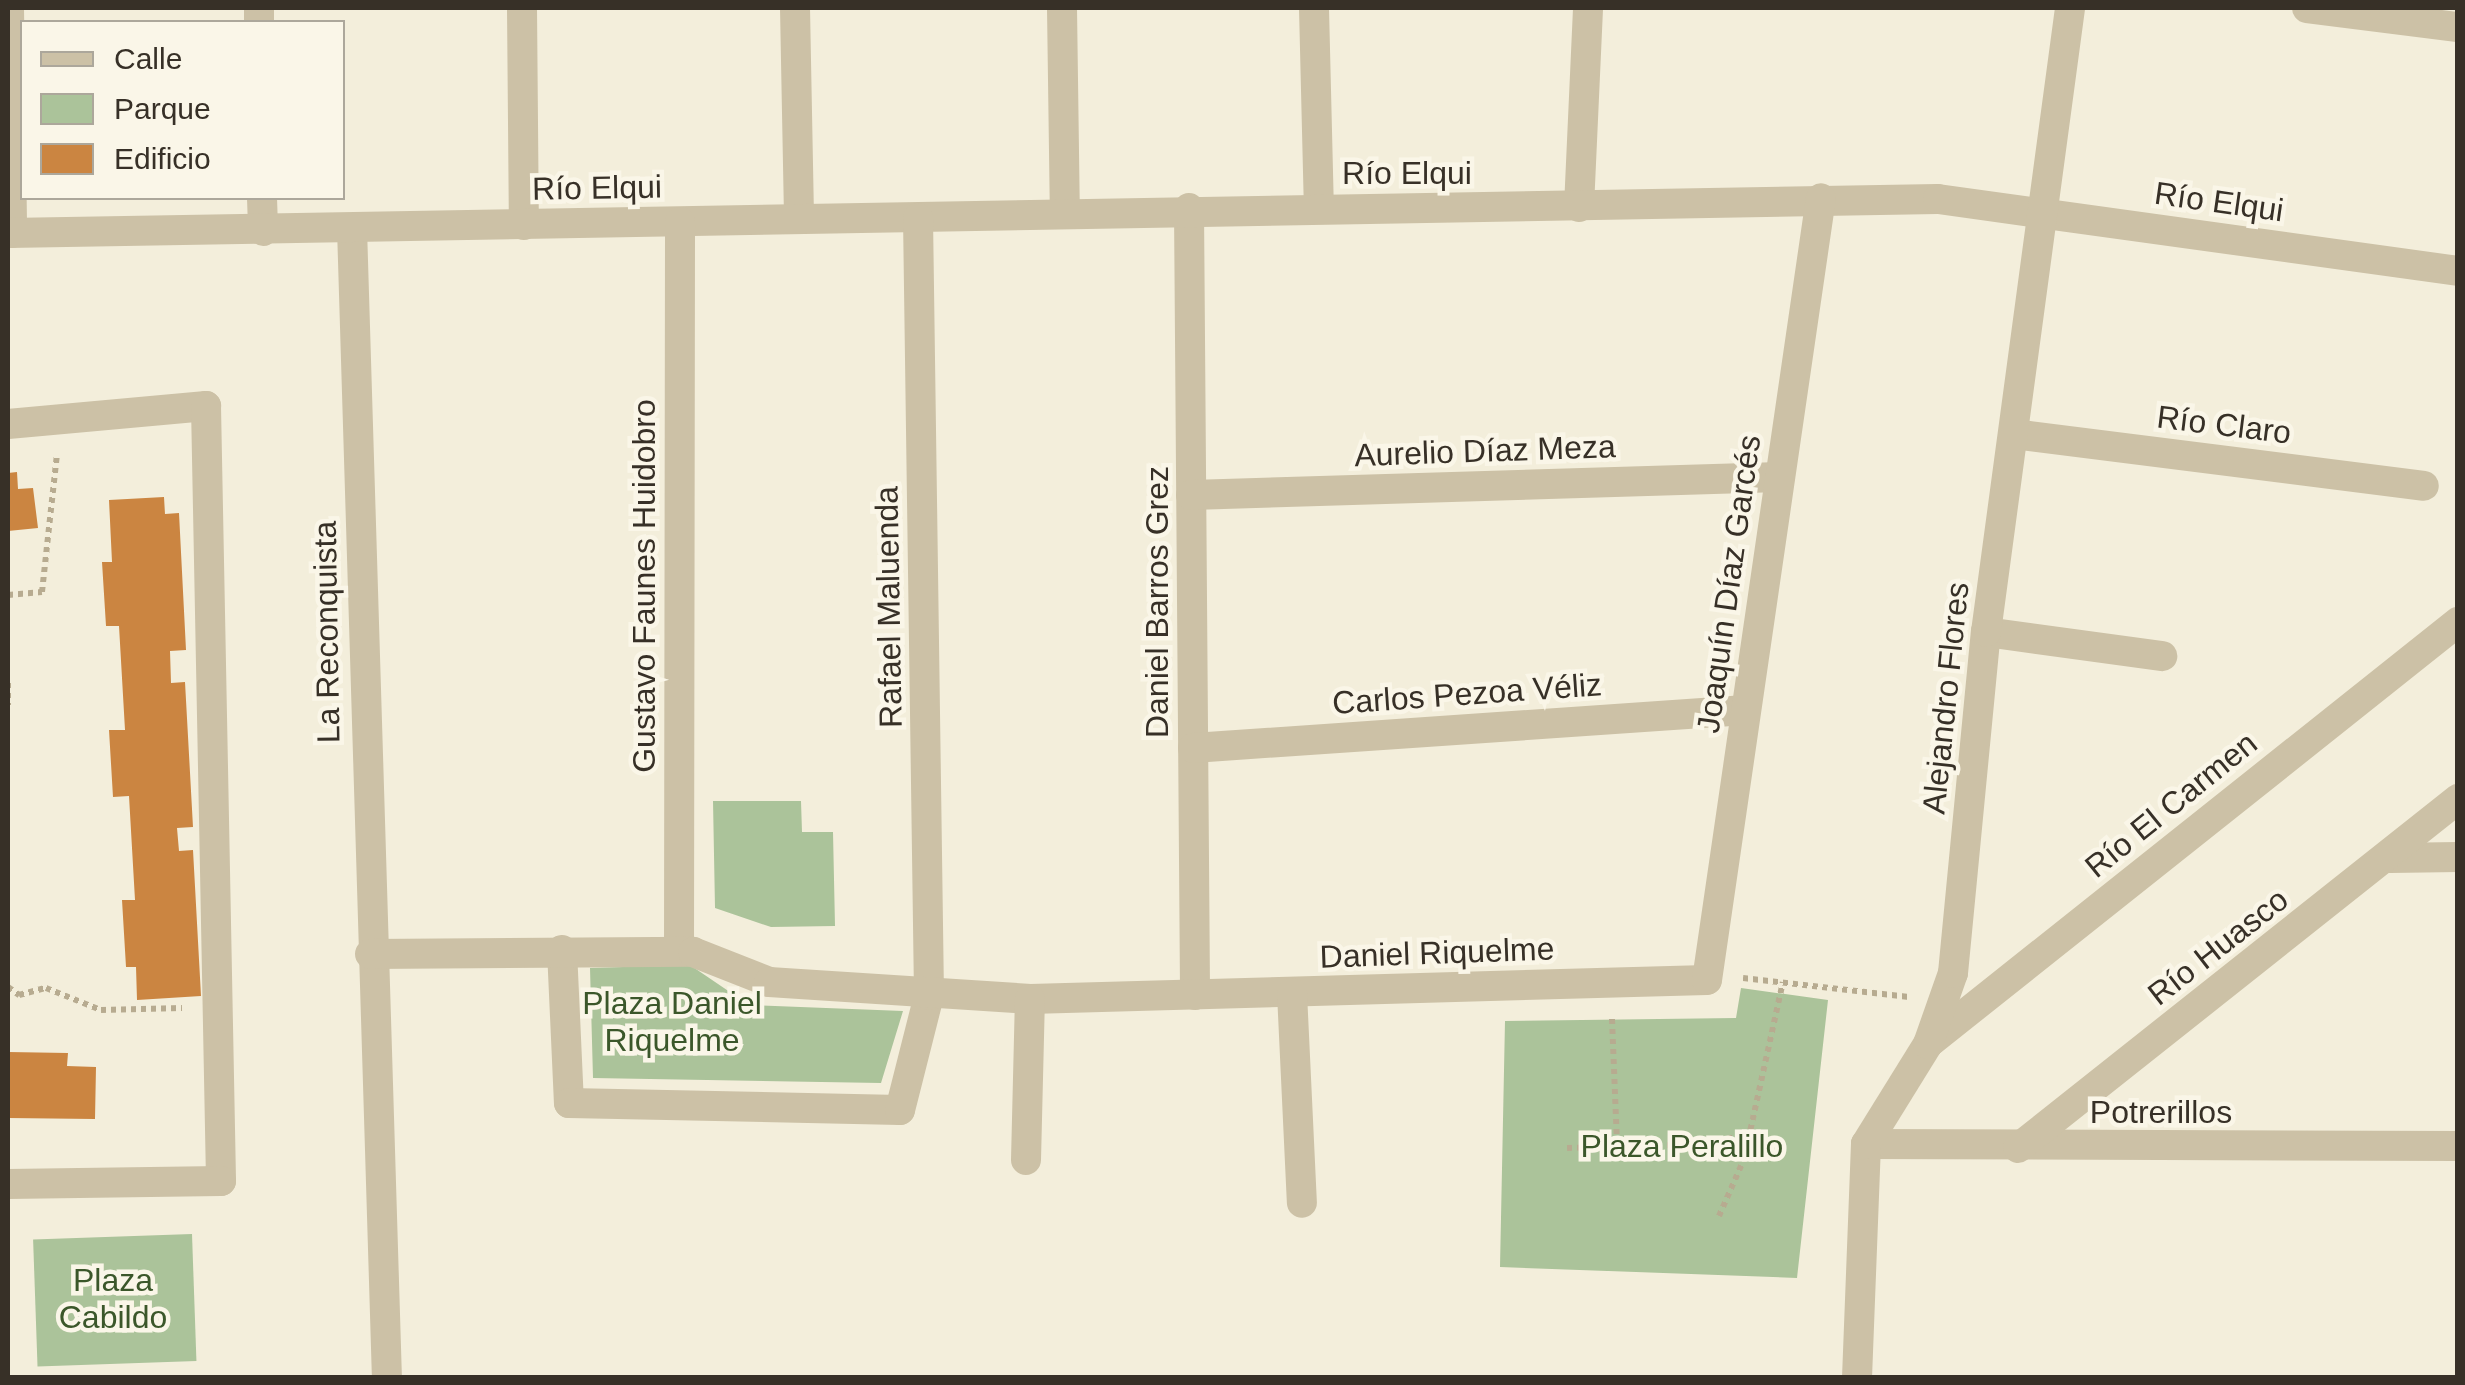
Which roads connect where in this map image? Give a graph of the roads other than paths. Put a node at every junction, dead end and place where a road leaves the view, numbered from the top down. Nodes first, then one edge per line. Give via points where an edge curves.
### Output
1 (9, 8) edge
2 (522, 8) edge
3 (795, 8) edge
4 (1062, 8) edge
5 (1314, 8) edge
6 (1588, 8) edge
7 (2070, 8) edge
8 (2307, 8) edge
9 (2458, 27) edge
10 (1821, 198) junction
11 (262, 200) edge
12 (1579, 207) junction
13 (1189, 208) junction
14 (1319, 209) junction
15 (2046, 213) junction
16 (1065, 214) junction
17 (918, 218) junction
18 (799, 219) junction
19 (680, 222) junction
20 (524, 225) junction
21 (352, 228) junction
22 (263, 232) junction
23 (10, 233) edge
24 (2458, 271) edge
25 (8, 424) edge
26 (2014, 434) junction
27 (1780, 477) junction
28 (2424, 486) dead end
29 (1191, 496) junction
30 (2458, 622) edge
31 (1986, 632) junction
32 (2162, 656) dead end
33 (1746, 710) junction
34 (1193, 748) junction
35 (2458, 799) edge
36 (2390, 858) junction
37 (2458, 858) edge
38 (562, 950) junction
39 (678, 951) junction
40 (370, 954) junction
41 (1707, 980) joint
42 (1292, 993) junction
43 (929, 995) junction
44 (1196, 995) junction
45 (1030, 999) junction
46 (1928, 1044) junction
47 (1866, 1144) junction
48 (2458, 1146) edge
49 (2018, 1148) junction
50 (1026, 1160) dead end
51 (8, 1184) edge
52 (1302, 1202) dead end
53 (388, 1378) edge
54 (1857, 1378) edge

1 - 23 street
2 - 20 street
3 - 18 street
4 - 16 street
5 - 14 street
6 - 12 street
7 - 15 street, Alejandro Flores
8 - 9 street
10 - 12 street, Río Elqui
10 - 15 street, Río Elqui via 1938,199
10 - 27 street, Joaquín Díaz Garcés
11 - 22 street
12 - 14 street, Río Elqui
13 - 14 street, Río Elqui
13 - 16 street, Río Elqui
13 - 29 street, Daniel Barros Grez
15 - 24 street, Río Elqui
15 - 26 street, Alejandro Flores
16 - 17 street, Río Elqui
17 - 18 street, Río Elqui
17 - 43 street, Rafael Maluenda
18 - 19 street, Río Elqui
19 - 20 street, Río Elqui
19 - 39 street, Gustavo Faunes Huidobro
20 - 21 street, Río Elqui
21 - 22 street
21 - 40 street, La Reconquista
22 - 23 street
25 - 51 street via 206,406 221,1181
26 - 28 street, Río Claro
26 - 31 street, Alejandro Flores
27 - 29 street, Aurelio Díaz Meza
27 - 33 street, Joaquín Díaz Garcés
29 - 34 street, Daniel Barros Grez
30 - 46 street, Río El Carmen
31 - 32 street
31 - 46 street, Alejandro Flores via 1946,1001
33 - 34 street, Carlos Pezoa Véliz
33 - 41 street, Joaquín Díaz Garcés
34 - 44 street, Daniel Barros Grez
35 - 36 street, Río Huasco
36 - 37 street
36 - 49 street, Río Huasco
38 - 39 street, Daniel Riquelme
38 - 40 street, Daniel Riquelme
38 - 43 street via 568,1104 900,1110
39 - 43 street, Daniel Riquelme via 770,982
40 - 53 street, La Reconquista
41 - 42 street, Daniel Riquelme
42 - 44 street, Daniel Riquelme
42 - 52 street
43 - 45 street, Daniel Riquelme
44 - 45 street, Daniel Riquelme
45 - 50 street
46 - 47 street, Alejandro Flores
47 - 49 street, Potrerillos
47 - 54 street, Alejandro Flores
48 - 49 street, Potrerillos

